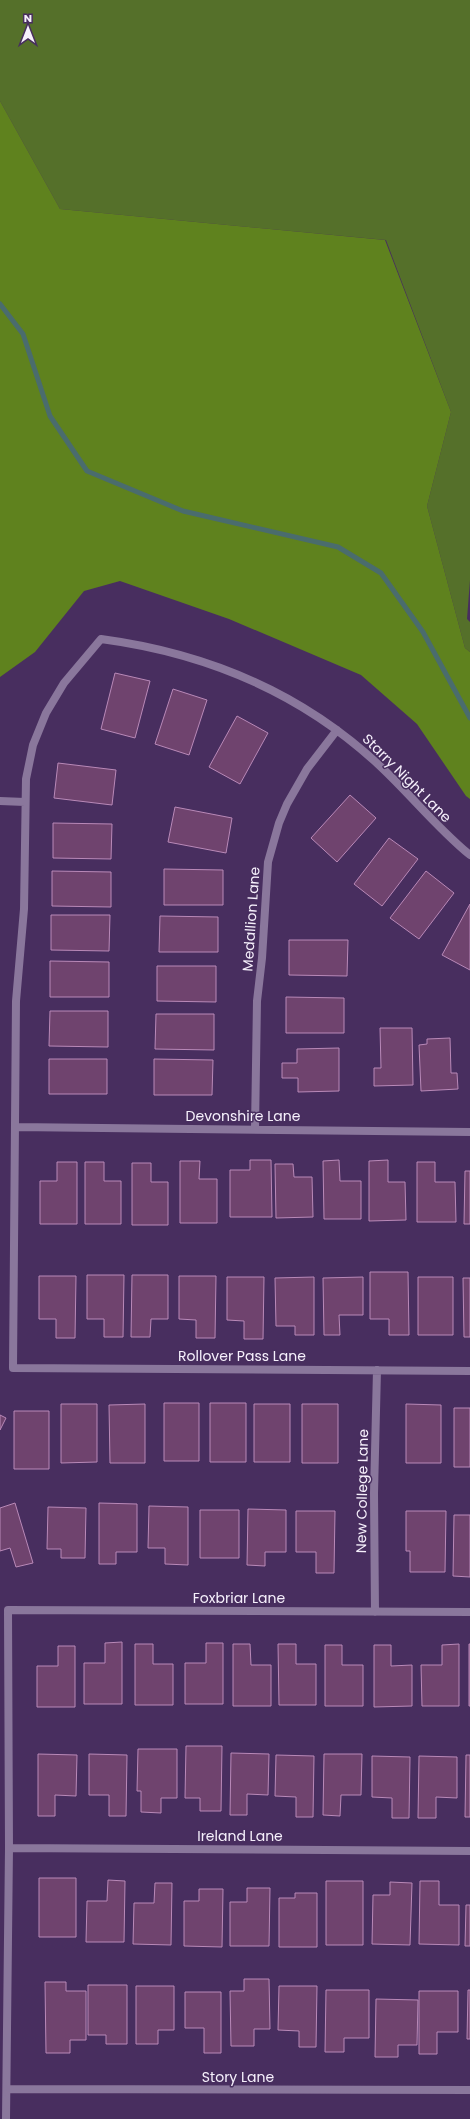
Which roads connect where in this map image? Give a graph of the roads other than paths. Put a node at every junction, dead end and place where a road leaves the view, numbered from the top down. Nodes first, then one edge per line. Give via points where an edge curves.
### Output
1 (337, 730) junction
2 (0, 801) edge
3 (25, 802) junction
4 (470, 855) edge
5 (15, 1127) junction
6 (255, 1129) junction
7 (470, 1132) edge
8 (377, 1370) junction
9 (470, 1371) edge
10 (375, 1612) junction
11 (470, 1612) edge
12 (9, 1848) junction
13 (470, 1851) edge
14 (7, 2089) junction
15 (470, 2090) edge
16 (6, 2119) edge

1 - 3 street, Starry Night Lane via 289,699 232,671 157,648 101,639 64,683 46,713 30,756
1 - 4 street, Starry Night Lane via 380,766 435,825
1 - 6 street, Medallion Lane via 304,775 287,804 274,836 268,862 257,1001
2 - 3 street
3 - 5 street via 24,909 16,1001
5 - 6 street, Devonshire Lane
5 - 8 street, Rollover Pass Lane via 13,1368
6 - 7 street, Devonshire Lane
8 - 9 street, Rollover Pass Lane
8 - 10 street, New College Lane
10 - 11 street, Foxbriar Lane
10 - 12 street, Foxbriar Lane via 8,1610
12 - 13 street, Ireland Lane
12 - 14 street
14 - 15 street, Story Lane
14 - 16 street

